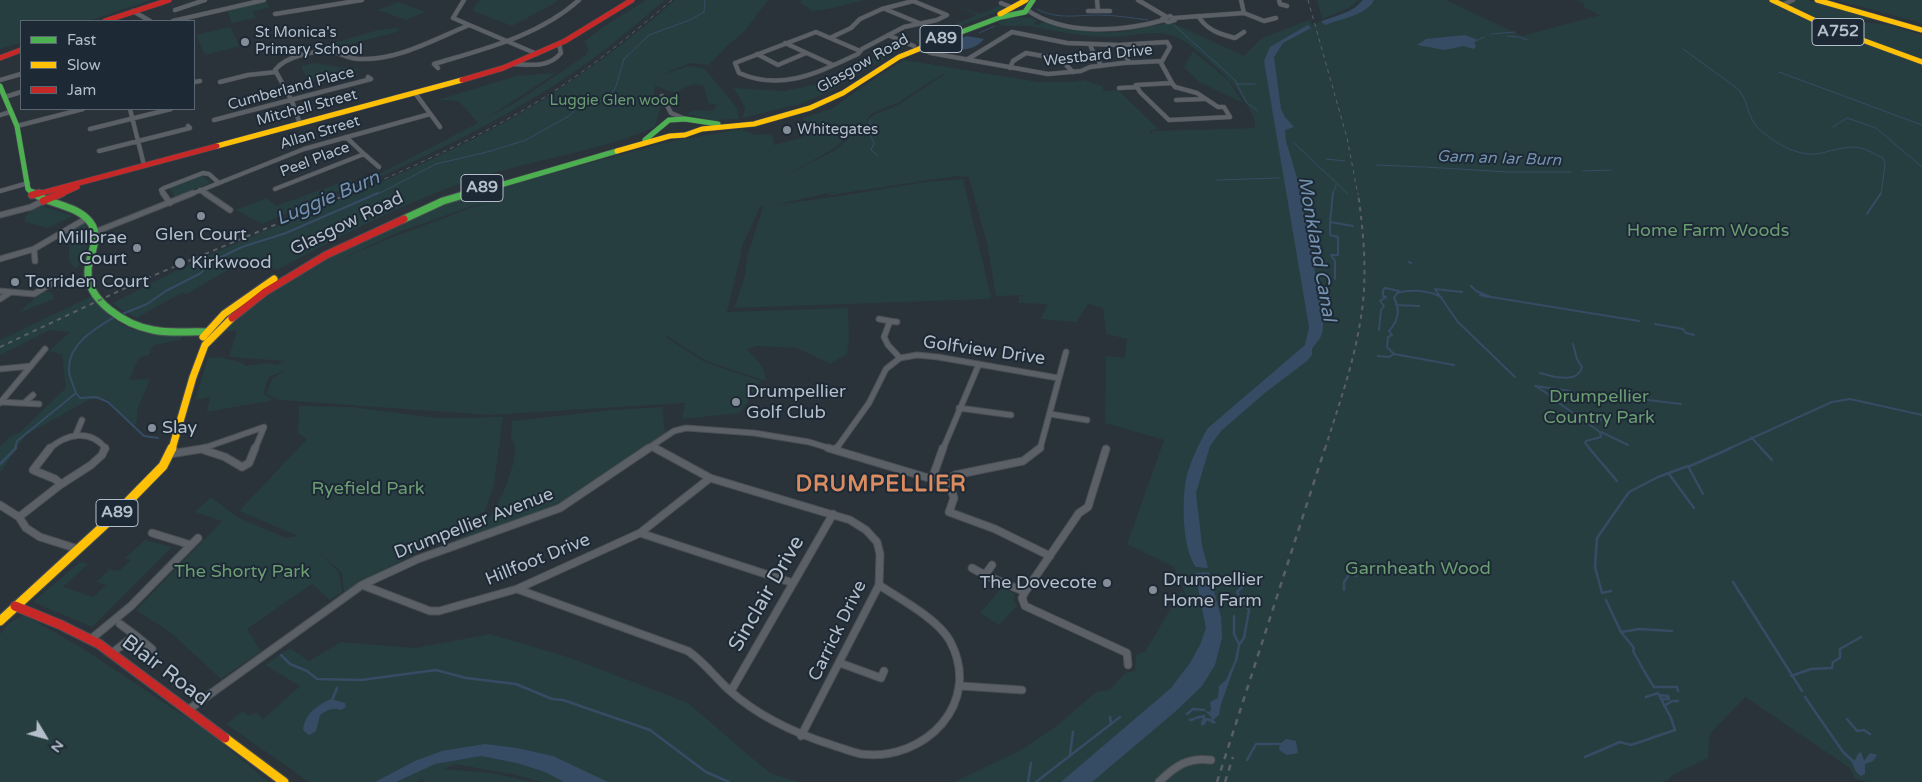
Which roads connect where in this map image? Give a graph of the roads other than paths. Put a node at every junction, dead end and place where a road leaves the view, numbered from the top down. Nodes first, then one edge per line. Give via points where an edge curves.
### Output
1 (169, 0) edge
2 (205, 0) edge
3 (264, 0) edge
4 (362, 0) edge
5 (464, 0) edge
6 (579, 0) edge
7 (632, 0) edge
8 (1033, 0) edge
9 (1097, 0) edge
10 (1138, 0) edge
11 (1241, 0) edge
12 (1279, 0) edge
13 (1772, 0) edge
14 (1792, 0) edge
15 (1817, 0) edge
16 (1826, 0) edge
17 (250, 1) edge
18 (1001, 3) dead end
19 (1782, 5) junction
20 (1287, 6) dead end
21 (885, 9) junction
22 (1019, 9) edge
23 (175, 10) dead end
24 (133, 11) junction
25 (1088, 11) dead end
26 (1098, 11) junction
27 (1110, 11) dead end
28 (275, 14) dead end
29 (1244, 14) junction
30 (1198, 16) junction
31 (1164, 18) junction
32 (1276, 18) dead end
33 (108, 20) edge
34 (148, 20) edge
35 (177, 20) edge
36 (918, 23) junction
37 (469, 25) junction
38 (1922, 29) edge
39 (1244, 32) dead end
40 (888, 35) junction
41 (830, 38) junction
42 (507, 40) junction
43 (785, 43) junction
44 (559, 44) junction
45 (1090, 44) junction
46 (1119, 45) junction
47 (916, 47) junction
48 (20, 50) edge
49 (860, 51) junction
50 (806, 52) junction
51 (537, 54) junction
52 (757, 54) junction
53 (1094, 55) dead end
54 (0, 58) edge
55 (1098, 59) dead end
56 (968, 60) junction
57 (1162, 61) junction
58 (1129, 62) junction
59 (1922, 62) edge
60 (513, 64) junction
61 (834, 65) junction
62 (1101, 66) junction
63 (438, 68) dead end
64 (1010, 68) junction
65 (276, 72) junction
66 (1073, 72) junction
67 (20, 74) edge
68 (870, 74) junction
69 (368, 76) dead end
70 (0, 80) edge
71 (200, 81) dead end
72 (195, 82) edge
73 (220, 82) dead end
74 (1173, 83) junction
75 (0, 86) edge
76 (1137, 87) junction
77 (1119, 88) dead end
78 (20, 92) edge
79 (415, 93) junction
80 (662, 96) dead end
81 (5, 97) junction
82 (1204, 99) junction
83 (1176, 100) dead end
84 (292, 101) junction
85 (79, 110) edge
86 (130, 110) edge
87 (167, 110) edge
88 (668, 110) junction
89 (10, 112) junction
90 (430, 114) junction
91 (0, 115) edge
92 (683, 118) junction
93 (132, 119) junction
94 (214, 120) dead end
95 (692, 120) junction
96 (665, 122) junction
97 (300, 124) junction
98 (17, 126) junction
99 (188, 126) dead end
100 (440, 127) dead end
101 (90, 129) dead end
102 (659, 130) junction
103 (692, 132) junction
104 (670, 136) junction
105 (346, 137) junction
106 (137, 141) junction
107 (99, 150) dead end
108 (364, 154) junction
109 (144, 166) junction
110 (379, 167) dead end
111 (107, 175) junction
112 (28, 183) junction
113 (219, 183) junction
114 (275, 189) dead end
115 (200, 190) junction
116 (0, 191) edge
117 (32, 195) junction
118 (42, 201) junction
119 (170, 203) junction
120 (230, 210) dead end
121 (0, 215) edge
122 (87, 218) junction
123 (95, 232) junction
124 (34, 249) junction
125 (0, 259) edge
126 (35, 261) dead end
127 (54, 282) dead end
128 (0, 291) edge
129 (11, 292) junction
130 (0, 299) edge
131 (879, 320) dead end
132 (890, 321) junction
133 (897, 322) dead end
134 (210, 333) junction
135 (45, 349) dead end
136 (1066, 352) dead end
137 (900, 358) junction
138 (980, 364) junction
139 (30, 366) junction
140 (0, 369) edge
141 (1058, 378) junction
142 (33, 395) dead end
143 (0, 402) edge
144 (24, 403) junction
145 (40, 404) dead end
146 (959, 408) junction
147 (1050, 414) junction
148 (1011, 415) dead end
149 (82, 420) dead end
150 (1086, 420) dead end
151 (76, 434) junction
152 (652, 446) junction
153 (201, 449) junction
154 (1106, 449) dead end
155 (835, 450) junction
156 (170, 454) junction
157 (710, 478) junction
158 (932, 479) junction
159 (948, 480) junction
160 (61, 484) junction
161 (0, 505) edge
162 (833, 514) junction
163 (19, 517) junction
164 (152, 533) dead end
165 (640, 533) junction
166 (198, 538) dead end
167 (191, 545) junction
168 (80, 549) junction
169 (1050, 556) junction
170 (992, 565) dead end
171 (972, 568) dead end
172 (985, 575) junction
173 (792, 584) junction
174 (362, 585) junction
175 (879, 585) junction
176 (518, 589) junction
177 (1025, 592) junction
178 (16, 606) junction
179 (0, 621) edge
180 (120, 624) dead end
181 (134, 635) junction
182 (91, 639) junction
183 (152, 649) dead end
184 (112, 653) junction
185 (840, 663) junction
186 (1128, 665) dead end
187 (881, 678) dead end
188 (961, 686) junction
189 (1022, 690) dead end
190 (731, 691) junction
191 (188, 710) junction
192 (801, 736) junction
193 (1211, 760) dead end
194 (284, 782) edge
195 (1159, 782) edge

1 - 24 main road
2 - 23 street
3 - 17 street
4 - 28 street
5 - 37 street via 453,18
6 - 42 street via 571,8
7 - 44 main road, Mitchell Street
8 - 22 main road
9 - 26 street
10 - 31 street
11 - 29 street
12 - 20 street via 1280,4
13 - 19 main road, A752
14 - 19 street
15 - 38 main road
16 - 38 main road
17 - 35 street
18 - 22 street
19 - 59 main road, A752 via 1835,30
21 - 36 street
21 - 36 street via 912,0 947,14 937,20
21 - 41 street via 860,19 859,24
22 - 31 street via 1069,26 1104,29 1132,28
22 - 47 main road, Glasgow Road / A89
24 - 33 main road
24 - 34 street
25 - 26 street
26 - 27 street
29 - 30 street
29 - 32 street via 1266,23
30 - 31 street via 1174,18 1173,21
30 - 39 street via 1209,29 1234,40
36 - 40 street
37 - 42 street
37 - 65 street via 396,53 364,59 323,52 283,62 277,66
40 - 47 street, Westbard Drive
40 - 49 street
41 - 43 street via 816,32
41 - 49 street
42 - 51 street
42 - 63 street via 434,64
43 - 50 street
43 - 52 street
44 - 51 main road, Mitchell Street
44 - 60 street, Mitchell Street via 560,56 540,65
45 - 46 street
45 - 53 street
45 - 56 street via 1012,32
46 - 57 street via 1166,42 1170,47
46 - 58 street
47 - 56 street, Westbard Drive
47 - 68 main road, Glasgow Road / A89 via 895,54
48 - 54 main road
49 - 61 street
50 - 52 street via 778,65
50 - 61 street
51 - 60 main road, Mitchell Street
52 - 61 street via 736,63 739,73 746,78 782,83
55 - 62 street
56 - 64 street, Westbard Drive
57 - 58 street, Westbard Drive
57 - 74 street via 1163,70
58 - 62 street, Westbard Drive
60 - 79 main road, Mitchell Street
62 - 66 street, Westbard Drive
64 - 66 street, Westbard Drive via 1048,74
64 - 66 street via 1013,61 1026,53 1060,58
65 - 73 street via 262,76 248,74
65 - 84 street
67 - 70 street
68 - 95 main road, Glasgow Road / A89 via 827,96 784,112 722,124
68 - 103 main road, Glasgow Road / A89 via 824,103 790,115 754,124
69 - 84 street, Cumberland Place via 371,80
71 - 72 street
74 - 76 street
74 - 82 street via 1175,87 1198,93
75 - 81 main road
76 - 77 street
76 - 82 street via 1169,120 1230,117 1224,107
78 - 81 street
79 - 90 street
79 - 97 main road, Mitchell Street
80 - 88 street
81 - 89 main road
82 - 83 street
84 - 94 street, Cumberland Place
84 - 97 street
85 - 98 street
86 - 93 street
87 - 93 street
88 - 92 street
88 - 96 street
89 - 91 street
89 - 98 main road
90 - 100 street
90 - 105 street, Allan Street
92 - 95 main road, Glasgow Road / A89
92 - 96 main road, Glasgow Road / A89
93 - 101 street
93 - 106 street
95 - 103 main road via 696,124
96 - 102 main road, Glasgow Road / A89
97 - 109 main road, Mitchell Street
98 - 112 main road
99 - 106 street via 190,128
102 - 104 main road
102 - 134 main road, Glasgow Road / A89 via 637,142 469,187 415,207 298,264 237,304
103 - 104 main road, Glasgow Road / A89
104 - 134 main road, Glasgow Road / A89 via 469,192 422,209 290,275
105 - 108 street, Peel Place
105 - 113 street, Allan Street via 304,148
106 - 107 street
106 - 109 street
108 - 110 street, Peel Place
108 - 114 street, Peel Place
109 - 111 main road, Mitchell Street
111 - 117 main road, Mitchell Street
111 - 118 main road, Mitchell Street
112 - 116 street
112 - 117 main road
113 - 115 street, Allan Street
113 - 119 street via 204,173 164,188 161,190
115 - 119 street, Allan Street
115 - 120 street
117 - 118 main road
118 - 121 street
118 - 122 main road
119 - 123 street, Allan Street
122 - 123 main road
122 - 124 street
123 - 134 main road via 88,274 89,282 102,302 117,314 146,328
124 - 125 street
124 - 126 street
127 - 129 street via 34,294
128 - 129 street
129 - 130 street
131 - 132 street
132 - 133 street
132 - 137 street via 884,337
134 - 156 main road, A89
135 - 139 street
136 - 141 street, Drumpellier Avenue
137 - 138 street, Golfview Drive via 917,355
137 - 155 street, Golfview Drive via 886,369 869,403
138 - 141 street, Golfview Drive
138 - 146 street
139 - 140 street
139 - 143 street
141 - 147 street, Drumpellier Avenue
142 - 144 street
143 - 144 street
144 - 145 street
146 - 148 street
146 - 158 street
147 - 150 street
147 - 159 street, Drumpellier Avenue via 1036,453 1023,461 955,475
149 - 151 street
151 - 160 street via 55,444 33,470
151 - 160 street via 91,437 106,449 94,464
152 - 155 street, Drumpellier Avenue via 674,431 696,428 754,433
152 - 157 street, Carrick Drive
152 - 174 street, Drumpellier Avenue via 560,508 418,559
153 - 153 street via 226,441 264,427 249,463 242,466
153 - 156 street
154 - 169 street via 1088,507 1078,513
155 - 158 street, Drumpellier Avenue
156 - 168 main road, A89 via 154,476
157 - 162 street, Carrick Drive
157 - 165 street, Hillfoot Drive
158 - 159 street, Drumpellier Avenue
159 - 169 street via 954,498 949,512
160 - 163 street
161 - 163 street
162 - 173 street, Sinclair Drive
162 - 175 street, Carrick Drive via 866,530 877,542
163 - 168 street via 26,528 40,537
164 - 167 street
165 - 173 street
165 - 176 street, Hillfoot Drive
166 - 167 street
167 - 182 street via 131,606
168 - 178 main road, A89
169 - 177 street
170 - 172 street
171 - 172 street
172 - 177 street
173 - 190 street, Sinclair Drive
174 - 176 street, Hillfoot Drive via 430,611
174 - 191 street, Drumpellier Avenue
175 - 185 street, Carrick Drive
175 - 188 street via 917,611 949,639 956,654
176 - 190 street via 688,651
177 - 186 street via 1022,598 1026,606 1127,653
178 - 179 main road, A89
178 - 182 main road, Blair Road
180 - 181 street
181 - 183 street
181 - 184 street
182 - 184 main road, Blair Road
184 - 191 main road, Blair Road
185 - 187 street
185 - 192 street, Carrick Drive
188 - 189 street
188 - 192 street via 952,712 941,727 928,738 900,752 863,754
190 - 192 street via 776,725
191 - 194 main road, Blair Road
193 - 195 street via 1187,760 1170,770

